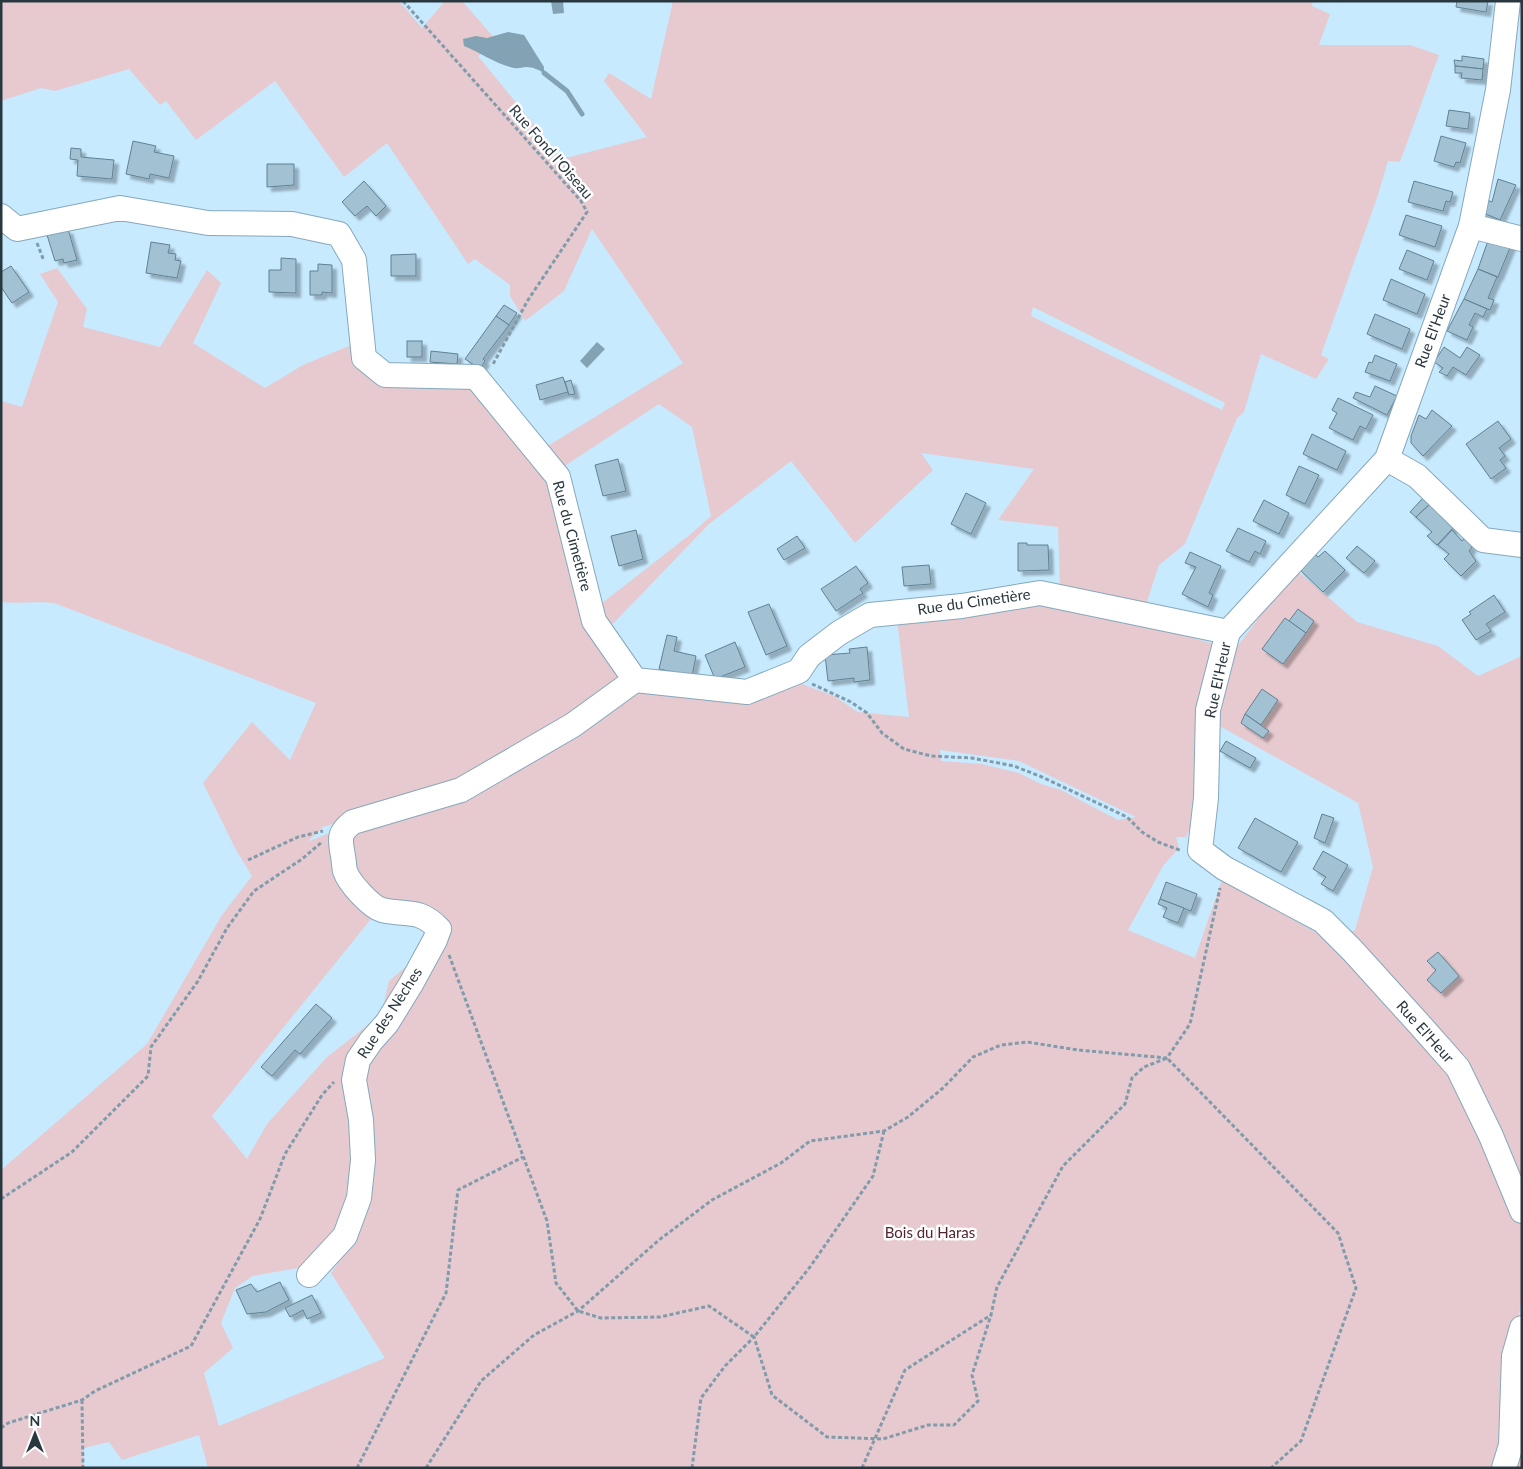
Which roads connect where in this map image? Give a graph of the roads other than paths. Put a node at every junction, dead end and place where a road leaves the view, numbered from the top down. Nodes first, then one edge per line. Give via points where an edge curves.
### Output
1 (1508, 1) edge
2 (1, 216) edge
3 (1471, 226) junction
4 (1522, 239) edge
5 (1387, 459) junction
6 (1522, 546) edge
7 (1228, 632) junction
8 (635, 680) junction
9 (1522, 1211) edge
10 (309, 1275) dead end
11 (1522, 1328) edge
12 (1504, 1468) edge

1 - 3 street, Rue El'Heur via 1498,90
2 - 8 street, Rue du Cimetière via 17,229 120,208 208,224 292,224 339,234 354,260 364,358 385,376 476,377 558,477 594,621
3 - 4 street
3 - 5 street, Rue El'Heur
5 - 6 street via 1417,476 1484,540
5 - 7 street, Rue El'Heur
7 - 8 street, Rue du Cimetière via 1040,593 962,606 870,615 822,646 799,671 747,692
7 - 9 street, Rue El'Heur via 1208,710 1206,798 1200,850 1224,868 1323,921 1458,1068
8 - 10 street, Rue des Nèches via 573,726 461,790 353,822 344,829 340,839 346,873 357,890 380,910 419,915 430,919 439,929 436,940 387,1023 358,1060 354,1080 361,1120 363,1160 360,1198 344,1236
11 - 12 street via 1514,1356 1511,1445

